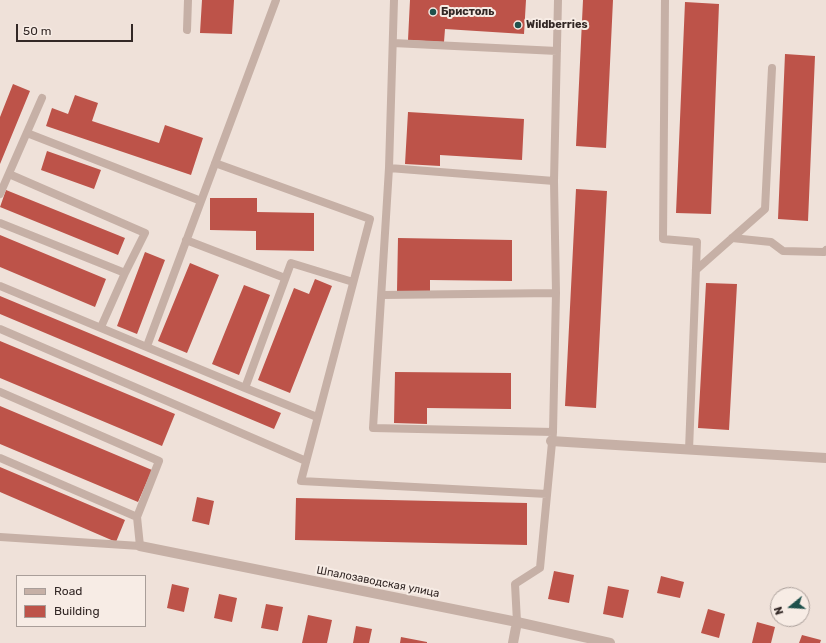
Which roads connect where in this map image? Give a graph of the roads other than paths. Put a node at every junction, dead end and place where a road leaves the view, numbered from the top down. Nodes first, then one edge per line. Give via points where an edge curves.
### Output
1 (188, 0) edge
2 (276, 0) edge
3 (394, 0) edge
4 (558, 0) edge
5 (666, 0) edge
6 (187, 30) dead end
7 (393, 43) junction
8 (558, 51) junction
9 (772, 68) dead end
10 (42, 98) dead end
11 (27, 133) junction
12 (215, 163) junction
13 (389, 168) junction
14 (8, 174) junction
15 (554, 181) junction
16 (0, 194) edge
17 (201, 200) junction
18 (0, 223) edge
19 (732, 238) junction
20 (186, 240) junction
21 (826, 250) edge
22 (696, 270) junction
23 (125, 273) junction
24 (285, 278) junction
25 (353, 282) junction
26 (0, 286) edge
27 (556, 293) junction
28 (382, 295) junction
29 (101, 327) junction
30 (0, 329) edge
31 (147, 346) junction
32 (245, 388) junction
33 (0, 392) edge
34 (318, 417) junction
35 (552, 437) junction
36 (689, 450) junction
37 (0, 458) edge
38 (826, 458) edge
39 (306, 461) junction
40 (547, 494) junction
41 (137, 517) junction
42 (0, 537) edge
43 (140, 546) junction
44 (516, 622) junction
45 (513, 643) edge
46 (610, 643) edge

1 - 6 lane
2 - 12 lane
3 - 7 lane
4 - 8 lane
5 - 22 lane via 663,239 697,242
7 - 8 lane
7 - 13 lane
8 - 15 lane
9 - 19 lane via 765,209
10 - 11 lane
11 - 14 lane
11 - 17 lane
12 - 17 lane
12 - 25 lane via 370,219
13 - 15 lane
13 - 28 lane
14 - 16 lane
14 - 23 lane via 145,233
15 - 27 lane
17 - 20 lane
18 - 23 lane
19 - 21 lane via 771,242 783,251
19 - 22 lane
20 - 24 lane
20 - 31 lane
22 - 36 lane
23 - 29 lane
24 - 25 lane via 291,263
24 - 32 lane
25 - 34 lane
26 - 29 lane
27 - 28 lane
27 - 35 lane
28 - 35 lane via 372,428
29 - 31 lane
30 - 39 lane
31 - 32 lane
32 - 34 lane
33 - 41 lane via 159,461
34 - 39 lane
35 - 36 street
35 - 40 lane
36 - 38 street
37 - 41 lane
39 - 40 lane via 300,481
40 - 44 lane via 540,568 515,584
41 - 43 lane
42 - 43 lane
43 - 44 street, Шпалозаводская улица
44 - 45 street
44 - 46 street, Шпалозаводская улица

